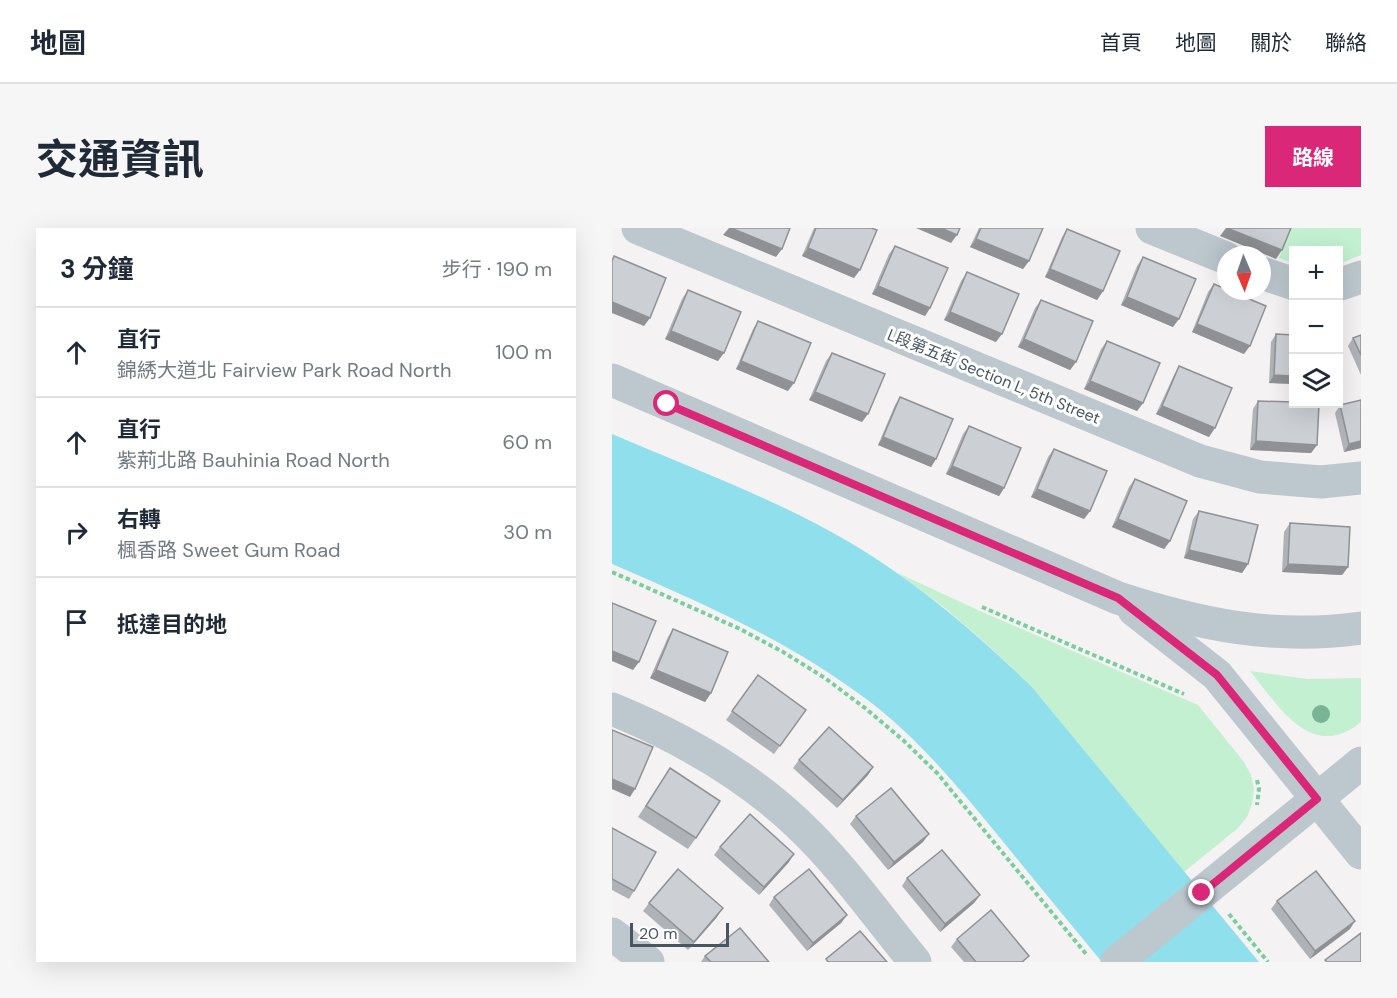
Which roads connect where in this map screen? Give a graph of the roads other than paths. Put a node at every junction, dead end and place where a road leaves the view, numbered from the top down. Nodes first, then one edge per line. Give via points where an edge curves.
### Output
1 (638, 228) edge
2 (1152, 228) edge
3 (1217, 254) edge
4 (1271, 276) edge
5 (1361, 277) edge
6 (1289, 283) edge
7 (1343, 283) edge
8 (612, 380) edge
9 (1361, 478) edge
10 (1118, 598) junction
11 (1361, 628) edge
12 (612, 709) edge
13 (1361, 764) edge
14 (1317, 799) junction
15 (1361, 853) edge
16 (612, 934) edge
17 (1106, 957) edge
18 (648, 962) edge
19 (915, 962) edge

1 - 9 street, L段第五街 Section L, 5th Street via 1200,461 1260,477 1321,482
2 - 3 street
4 - 6 street
5 - 7 street
8 - 10 street
10 - 11 street via 1207,624 1253,630
10 - 14 street via 1217,675
12 - 19 street via 703,752 798,823
13 - 14 street
14 - 15 street
14 - 17 street via 1212,899
16 - 18 street

